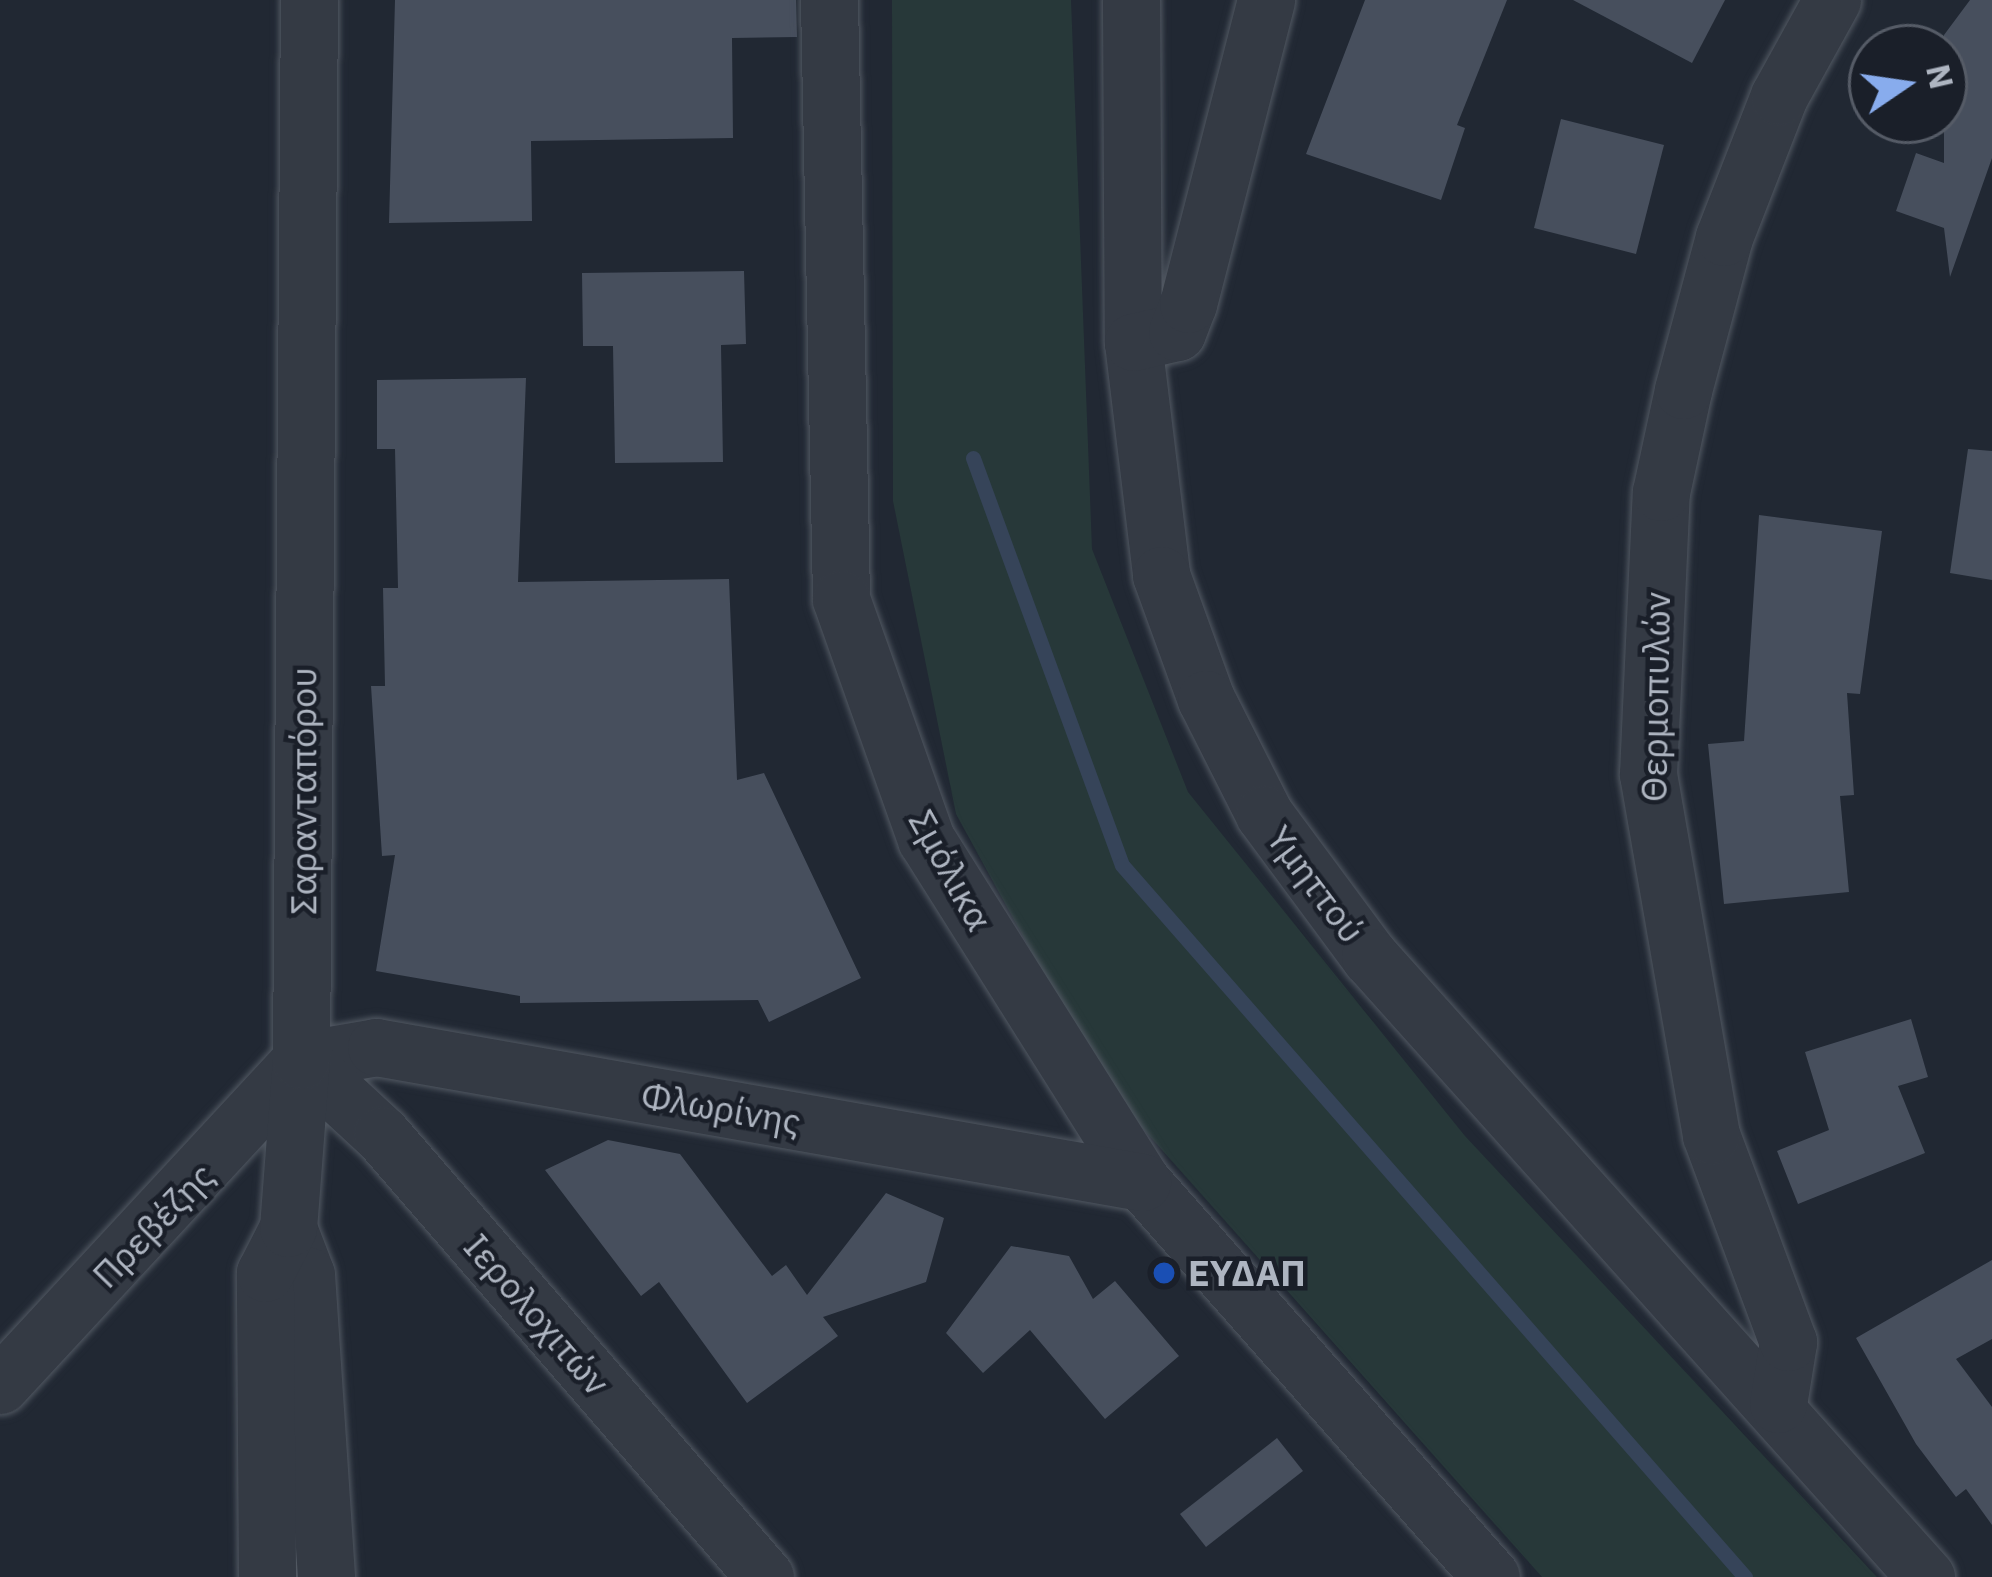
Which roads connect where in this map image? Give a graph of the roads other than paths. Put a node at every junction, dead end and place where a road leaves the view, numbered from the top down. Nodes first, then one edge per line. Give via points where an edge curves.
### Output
1 (309, 0) edge
2 (829, 0) edge
3 (1131, 0) edge
4 (1266, 0) edge
5 (1832, 0) edge
6 (1133, 342) junction
7 (301, 1060) junction
8 (1142, 1182) junction
9 (288, 1228) junction
10 (0, 1385) edge
11 (1778, 1404) junction
12 (267, 1577) edge
13 (326, 1577) edge
14 (765, 1577) edge
15 (1491, 1577) edge
16 (1926, 1577) edge

1 - 7 street, Σαρανταπόρου
2 - 8 street, Σμόλικα via 841,599 926,839
3 - 6 street, Υμηττού
4 - 6 street via 1188,304 1177,332
5 - 11 street, Θερμοπυλών via 1779,96 1724,237 1683,390 1661,492 1648,774 1711,1135 1788,1342
6 - 11 street, Υμηττού via 1161,575 1206,699 1264,814 1370,957
7 - 8 street, Φλωρίνης via 376,1047
7 - 9 street, Σαρανταπόρου
7 - 10 street, Πρεβέζης
7 - 14 street, Ιερολοχιτών via 382,1135
8 - 15 street, Σμόλικα
9 - 12 street, Σαρανταπόρου via 265,1273
9 - 13 street via 306,1275
11 - 16 street, Υμηττού

